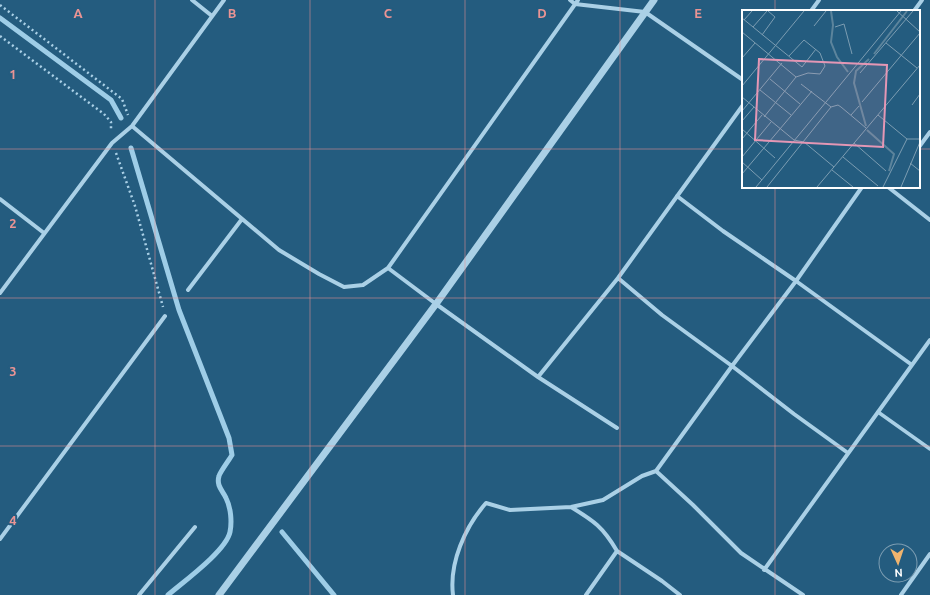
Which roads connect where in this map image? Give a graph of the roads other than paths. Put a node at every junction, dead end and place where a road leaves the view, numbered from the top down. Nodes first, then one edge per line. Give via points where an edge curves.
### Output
1 (192, 0) edge
2 (224, 0) edge
3 (570, 0) edge
4 (654, 0) edge
5 (819, 0) edge
6 (922, 0) edge
7 (577, 2) edge
8 (812, 10) edge
9 (915, 10) edge
10 (645, 12) junction
11 (212, 16) junction
12 (742, 79) edge
13 (742, 106) edge
14 (132, 126) junction
15 (930, 132) edge
16 (920, 145) edge
17 (861, 188) edge
18 (890, 188) edge
19 (677, 196) junction
20 (0, 199) edge
21 (242, 219) junction
22 (930, 220) edge
23 (44, 233) junction
24 (388, 268) junction
25 (618, 278) junction
26 (796, 281) junction
27 (188, 290) dead end
28 (0, 293) edge
29 (436, 304) junction
30 (165, 316) road end
31 (930, 340) edge
32 (912, 365) junction
33 (732, 366) junction
34 (538, 377) junction
35 (878, 412) junction
36 (617, 428) dead end
37 (930, 449) edge
38 (848, 453) junction
39 (656, 472) junction
40 (571, 507) junction
41 (195, 527) dead end
42 (0, 539) edge
43 (617, 551) junction
44 (930, 554) edge
45 (764, 570) junction
46 (139, 595) edge
47 (219, 595) edge
48 (453, 595) edge
49 (586, 595) edge
50 (680, 595) edge
51 (803, 595) edge
52 (901, 595) edge

1 - 11 street
2 - 11 street
3 - 7 street
4 - 10 street
5 - 8 street
6 - 9 street
7 - 10 street
7 - 24 street
10 - 12 street
10 - 29 street
11 - 14 street
13 - 19 street
14 - 21 street
14 - 23 street via 112,143
15 - 16 street
17 - 26 street
18 - 22 street
19 - 25 street
19 - 26 street
20 - 23 street
21 - 24 street via 279,250 344,287 362,285
21 - 27 street
23 - 28 street
24 - 29 street
25 - 33 street via 662,315
25 - 34 street
26 - 32 street
26 - 33 street
29 - 34 street
29 - 47 street
30 - 42 street
31 - 32 street
32 - 35 street
33 - 38 street
33 - 39 street
34 - 36 street
35 - 37 street
35 - 38 street
38 - 45 street
39 - 40 street via 642,476 603,500
39 - 45 street via 694,505 741,553
40 - 43 street via 602,529
40 - 48 street via 510,510 486,503 475,515 463,538 454,568
41 - 46 street
43 - 49 street
43 - 50 street
44 - 52 street
45 - 51 street

